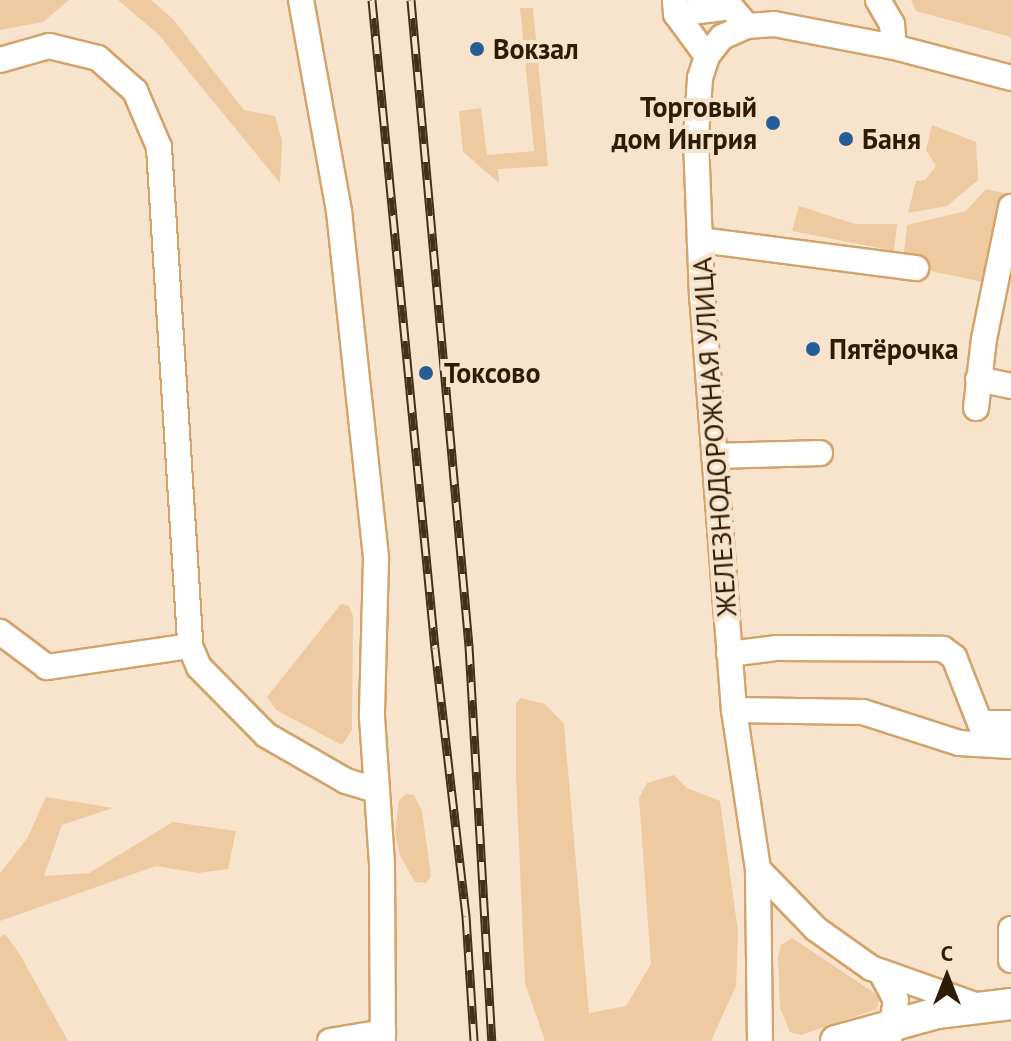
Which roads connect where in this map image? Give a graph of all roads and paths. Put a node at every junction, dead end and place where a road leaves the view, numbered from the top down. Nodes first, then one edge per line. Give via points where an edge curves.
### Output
1 (301, 0) edge
2 (878, 0) edge
3 (897, 0) edge
4 (676, 7) edge
5 (752, 25) junction
6 (893, 36) junction
7 (707, 56) junction
8 (0, 60) edge
9 (1011, 78) edge
10 (1011, 207) edge
11 (700, 240) junction
12 (916, 268) dead end
13 (978, 379) junction
14 (1011, 386) edge
15 (976, 408) dead end
16 (820, 453) dead end
17 (714, 456) junction
18 (0, 632) edge
19 (190, 646) junction
20 (729, 654) junction
21 (734, 710) junction
22 (1011, 723) edge
23 (1011, 746) edge
24 (376, 790) junction
25 (758, 869) junction
26 (1011, 929) edge
27 (1011, 960) edge
28 (883, 976) junction
29 (1011, 1004) edge
30 (981, 1006) junction
31 (888, 1033) edge
32 (383, 1037) edge
33 (330, 1041) edge
34 (760, 1041) edge
35 (836, 1041) edge

1 - 24 street via 339,211 376,559
2 - 6 street
3 - 6 street
4 - 5 street via 731,7
4 - 7 street
5 - 6 street
5 - 7 street via 722,37
6 - 9 street
7 - 11 street, ЖЕЛЕЗНОДОРОЖНАЯ УЛИЦА via 696,137
8 - 19 street via 49,46 98,58 135,91 159,147
10 - 13 street
11 - 12 street
11 - 17 street, ЖЕЛЕЗНОДОРОЖНАЯ УЛИЦА
13 - 14 street
13 - 15 street
16 - 17 street
17 - 20 street, ЖЕЛЕЗНОДОРОЖНАЯ УЛИЦА
18 - 19 street via 47,667
19 - 24 street via 199,667 266,735 346,781
20 - 21 street, ЖЕЛЕЗНОДОРОЖНАЯ УЛИЦА
20 - 22 street via 776,648 943,649 954,657 980,723
21 - 23 street via 863,712 959,743
21 - 25 street, ЖЕЛЕЗНОДОРОЖНАЯ УЛИЦА
24 - 32 street
25 - 28 street via 816,929
25 - 34 street, ЖЕЛЕЗНОДОРОЖНАЯ УЛИЦА
26 - 27 street
28 - 30 street
28 - 31 street via 896,1000
29 - 30 main road
30 - 31 main road
31 - 35 main road
32 - 33 street

